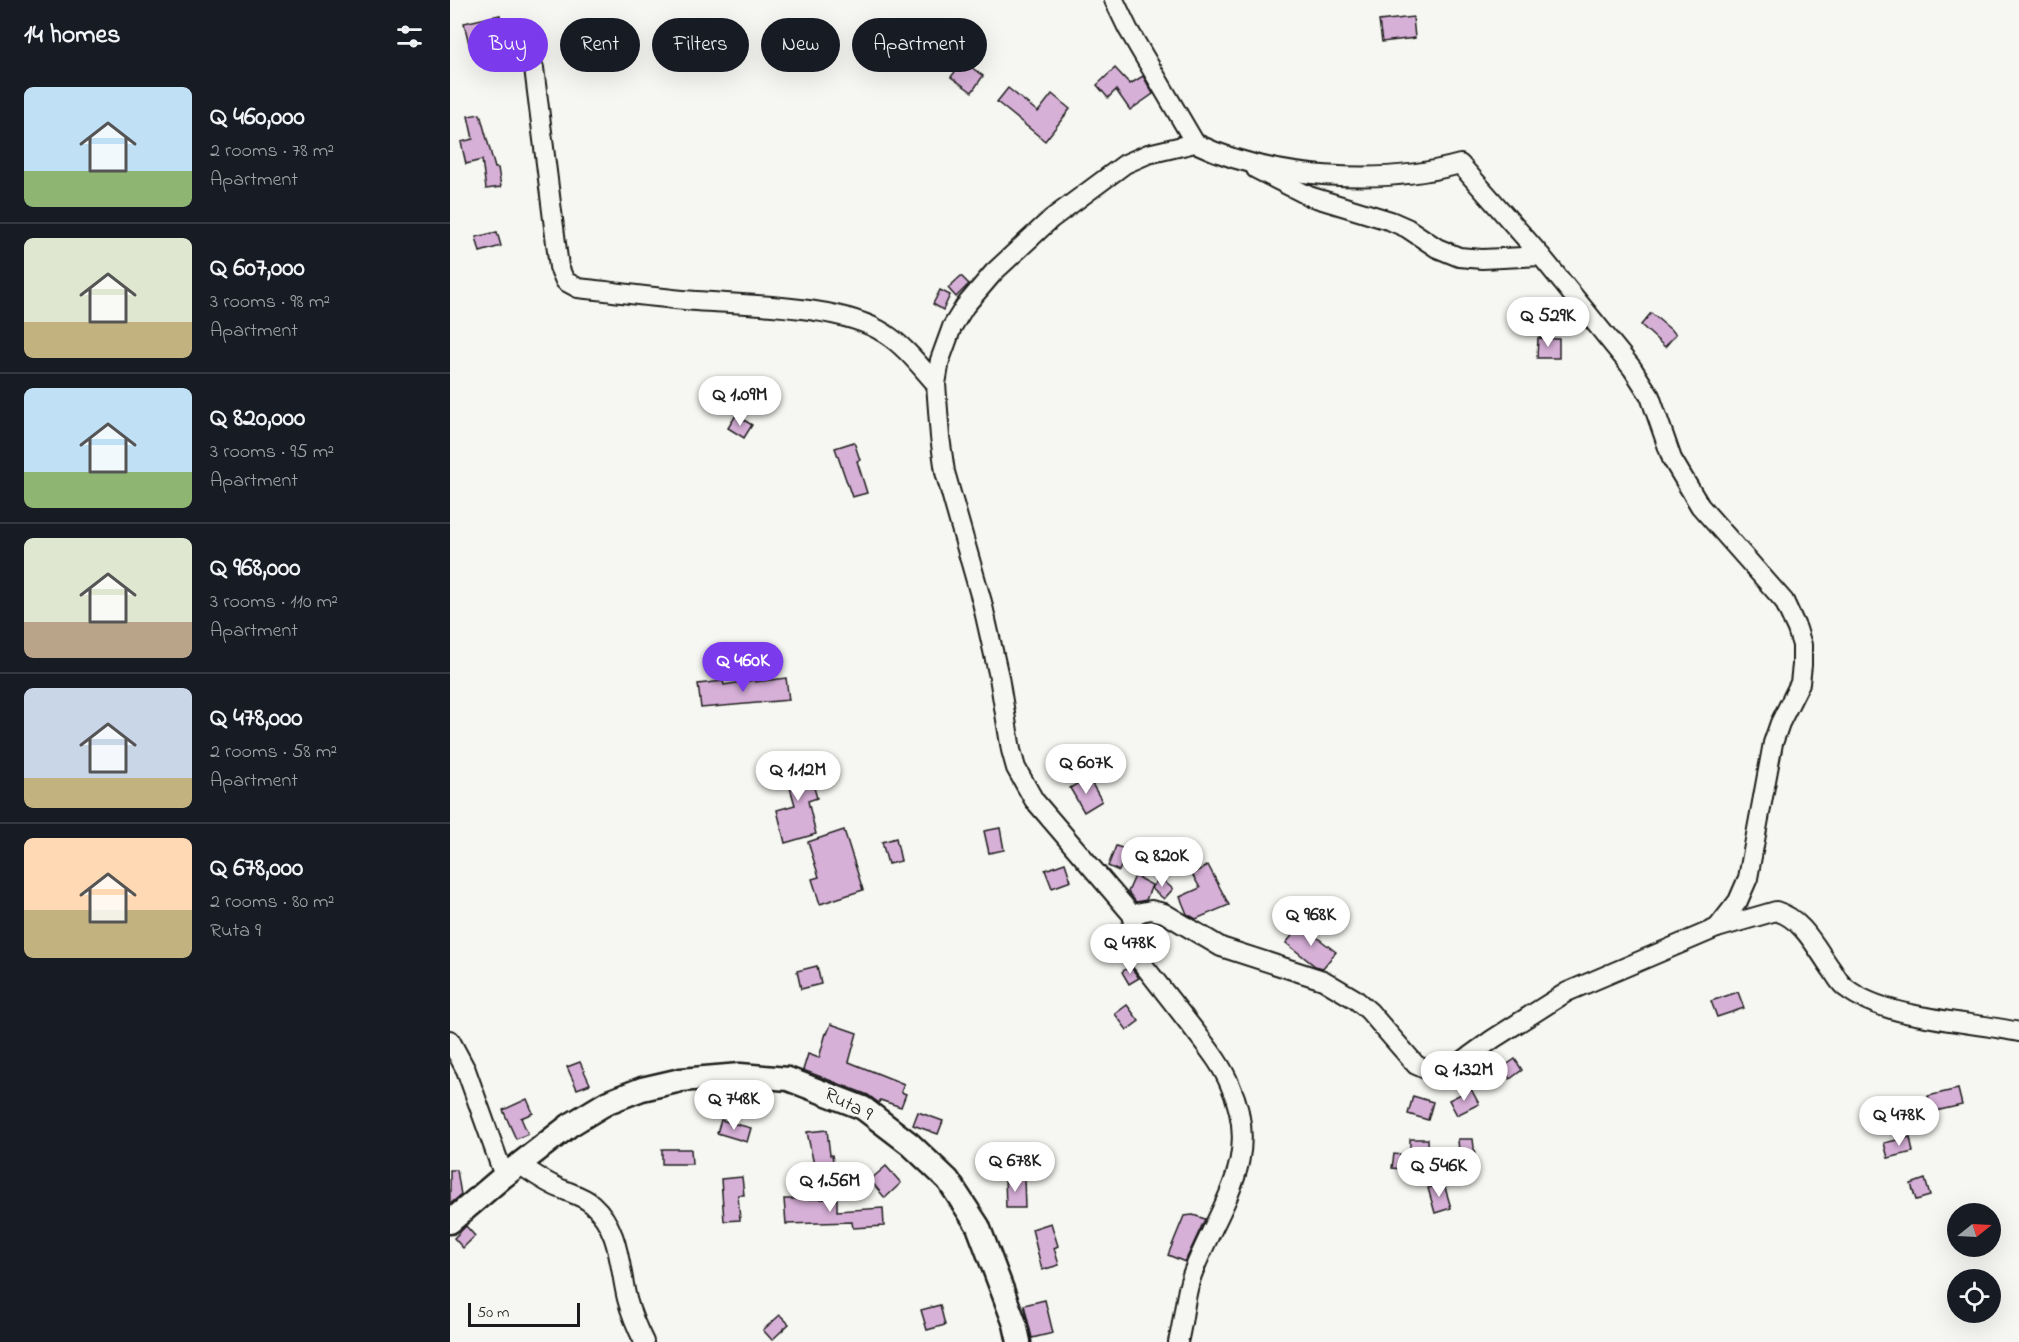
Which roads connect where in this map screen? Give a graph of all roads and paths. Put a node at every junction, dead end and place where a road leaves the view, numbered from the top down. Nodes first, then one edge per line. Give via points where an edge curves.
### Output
1 (1114, 0) edge
2 (535, 72) edge
3 (1195, 143) junction
4 (1241, 161) junction
5 (1540, 256) junction
6 (936, 384) junction
7 (1134, 917) junction
8 (1717, 928) junction
9 (2019, 1032) edge
10 (450, 1041) edge
11 (511, 1170) junction
12 (450, 1222) edge
13 (644, 1342) edge
14 (1019, 1342) edge
15 (1178, 1342) edge

1 - 3 street
2 - 6 street via 559,267 565,281 578,288 818,311 858,321 884,332
3 - 4 street
3 - 6 street via 1125,164 1051,219 965,306 939,360
4 - 5 street via 1309,196 1392,221 1459,257
4 - 5 street via 1324,175 1372,177 1417,174 1460,164
5 - 8 street via 1632,368 1650,396 1666,445 1685,483 1713,523 1784,602 1802,645 1800,683 1780,723 1768,765 1748,878 1738,901
6 - 7 street via 945,472 982,602 1016,768 1034,801
7 - 8 street via 1151,910 1164,913 1221,947 1323,980 1369,1011 1416,1065 1430,1071 1457,1065 1567,992
7 - 15 street via 1131,941 1141,962 1216,1060 1231,1085 1242,1120 1238,1168 1228,1199 1193,1273
8 - 9 street via 1776,911 1783,913 1800,925 1843,987 1865,1002
10 - 11 street
11 - 12 main road, Ruta 9
11 - 13 street via 586,1199 605,1218 619,1253 628,1303
11 - 14 main road, Ruta 9 via 570,1125 608,1102 642,1089 681,1080 740,1075 788,1079 863,1108 948,1180 978,1226

